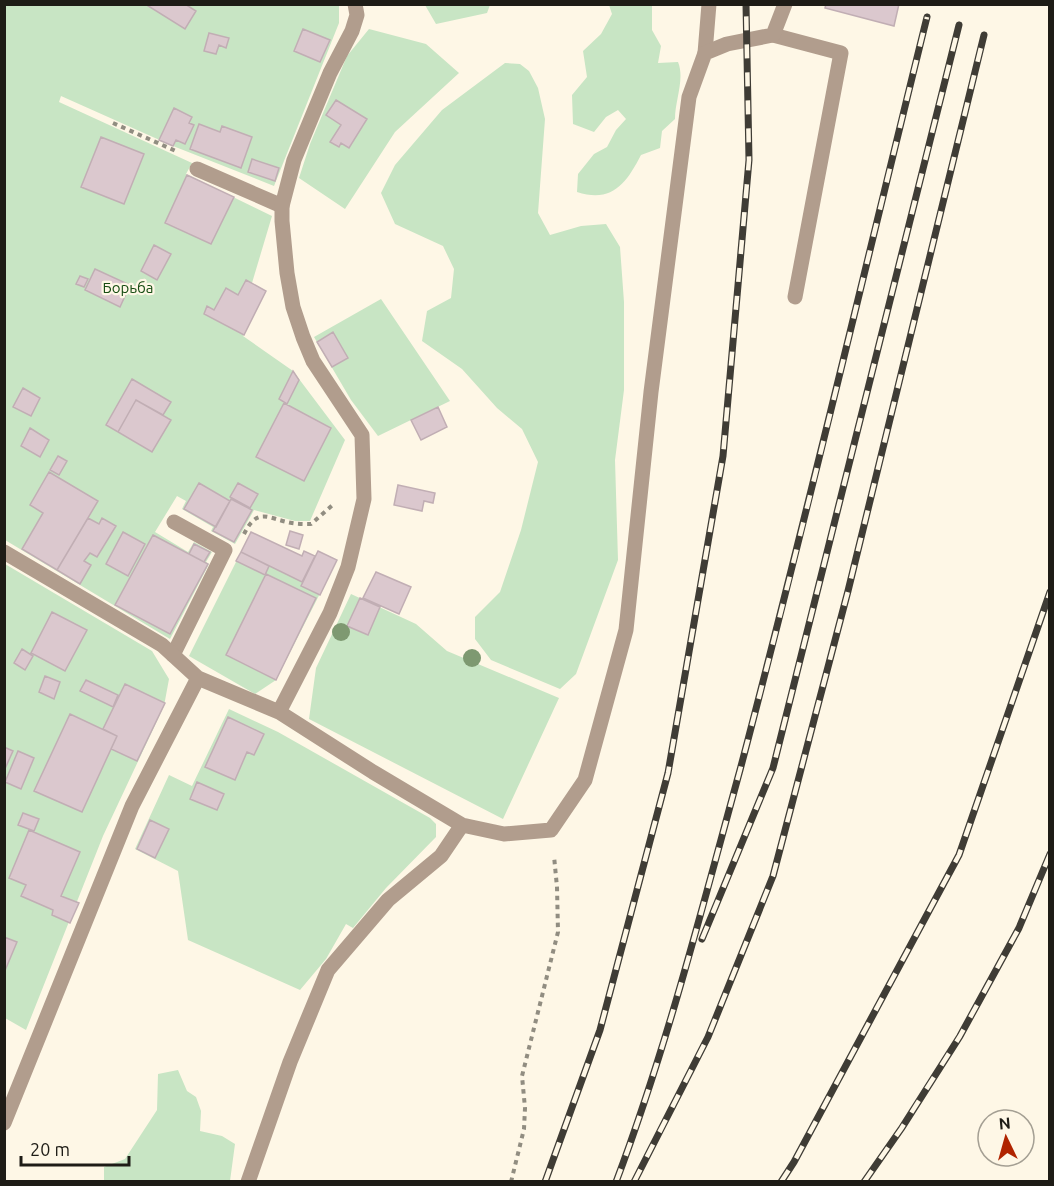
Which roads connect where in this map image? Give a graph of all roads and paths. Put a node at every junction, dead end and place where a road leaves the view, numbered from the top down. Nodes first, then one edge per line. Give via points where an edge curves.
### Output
1 (355, 4) edge
2 (709, 4) edge
3 (785, 4) edge
4 (773, 35) junction
5 (705, 53) junction
6 (113, 123) dead end
7 (197, 169) joint
8 (282, 206) junction
9 (795, 297) dead end
10 (364, 493) junction
11 (174, 522) dead end
12 (225, 550) junction
13 (4, 552) edge
14 (173, 655) junction
15 (198, 678) junction
16 (279, 712) junction
17 (462, 825) junction
18 (551, 830) junction
19 (4, 1123) edge
20 (248, 1182) edge
21 (511, 1182) edge

1 - 8 street via 357,15 352,31 294,160
2 - 5 street
3 - 4 street
4 - 5 street
4 - 9 street via 841,52
5 - 18 street via 689,97 651,392 626,630 585,780
6 - 7 path via 192,158
7 - 8 street
8 - 10 street via 292,307 313,361 362,435
10 - 12 path via 332,504 311,524 293,524 263,515 255,518 237,547
10 - 16 street via 348,567 330,613
11 - 12 street
12 - 14 street
13 - 14 street
14 - 15 street
15 - 16 street
15 - 19 street via 132,806
16 - 17 street
17 - 18 street via 504,834
17 - 20 street via 441,856 388,900 328,970 290,1062
18 - 21 path via 558,932 522,1076 524,1129

